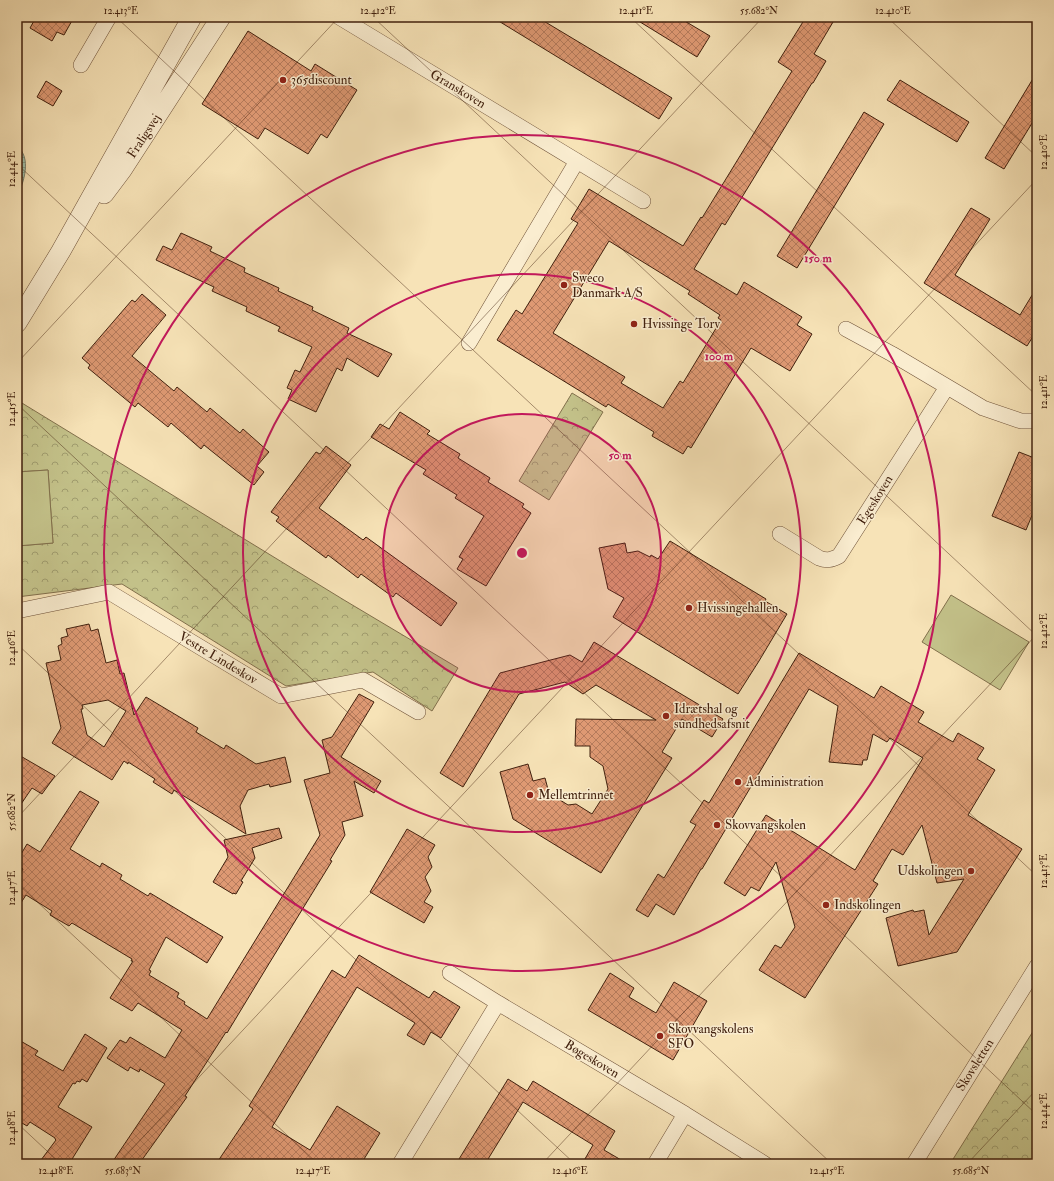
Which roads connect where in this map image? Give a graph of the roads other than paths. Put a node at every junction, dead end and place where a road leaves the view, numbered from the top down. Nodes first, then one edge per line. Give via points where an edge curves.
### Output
1 (109, 17) edge
2 (192, 17) edge
3 (221, 17) edge
4 (339, 17) edge
5 (81, 65) dead end
6 (577, 161) junction
7 (643, 201) dead end
8 (61, 251) junction
9 (17, 323) edge
10 (846, 329) dead end
11 (469, 343) dead end
12 (947, 387) junction
13 (1037, 421) edge
14 (780, 534) dead end
15 (17, 610) edge
16 (418, 712) dead end
17 (1037, 966) edge
18 (450, 973) dead end
19 (498, 1003) junction
20 (685, 1114) junction
21 (400, 1164) edge
22 (655, 1164) edge
23 (765, 1164) edge
24 (914, 1164) edge

1 - 5 street
2 - 8 street, Fraligsvej
3 - 8 street, Fraligsvej via 122,170
4 - 6 street, Granskoven
6 - 7 street, Granskoven
6 - 11 street
8 - 9 street, Fraligsvej
10 - 12 street
12 - 13 street via 983,408 1020,421
12 - 14 street, Egeskoven via 839,556 832,560 819,558
15 - 16 street, Vestre Lindeskov via 109,592 281,696 363,680
17 - 24 street, Skovsletten
18 - 19 street, Bøgeskoven
19 - 20 street, Bøgeskoven
19 - 21 street
20 - 22 street
20 - 23 street, Bøgeskoven

